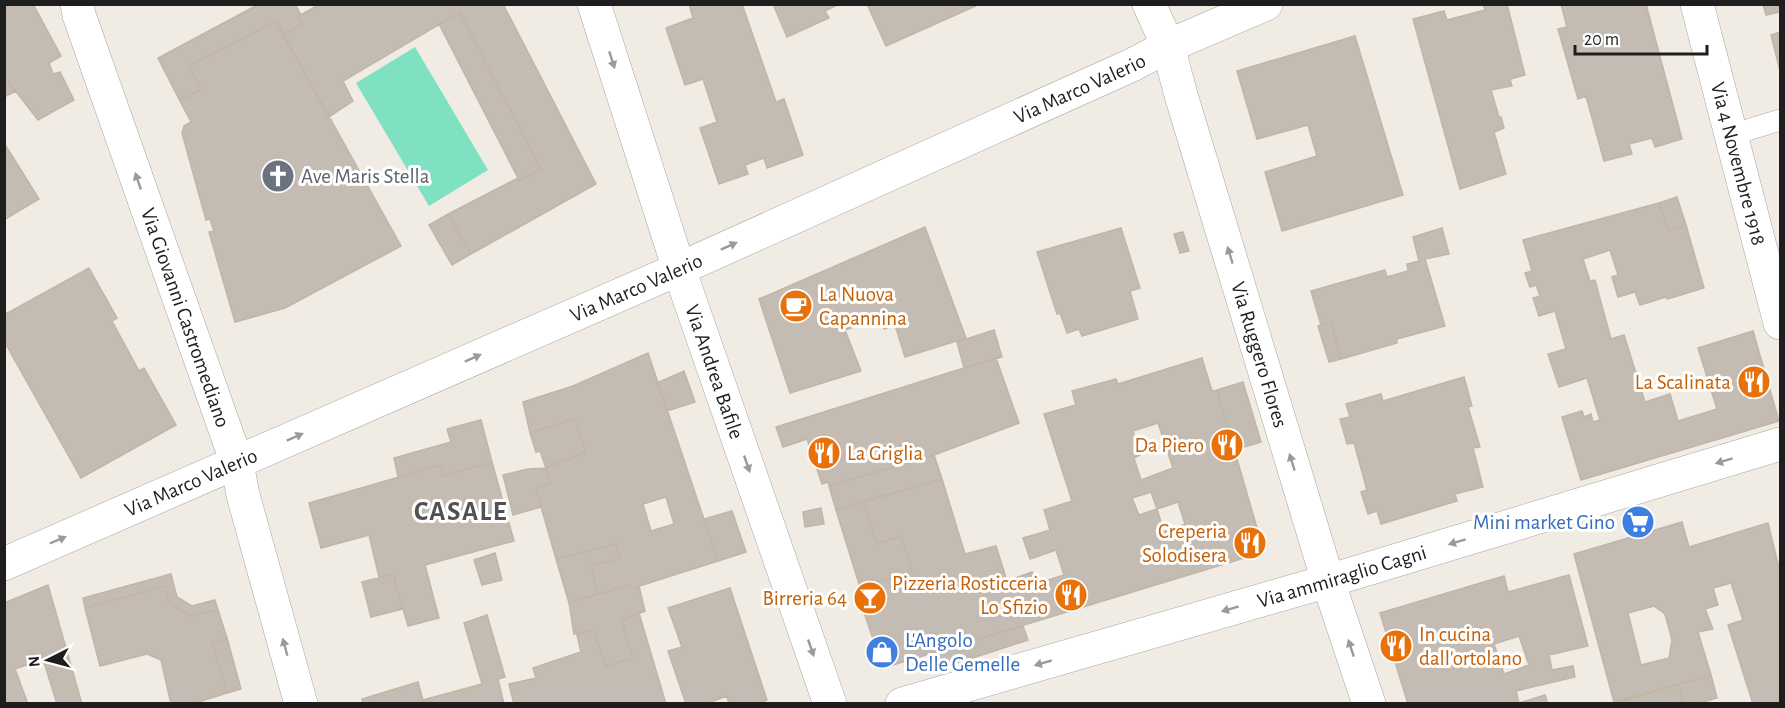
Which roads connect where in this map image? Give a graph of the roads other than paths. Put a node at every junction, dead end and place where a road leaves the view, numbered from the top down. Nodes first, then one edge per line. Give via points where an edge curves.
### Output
1 (77, 4) edge
2 (594, 4) edge
3 (1149, 4) edge
4 (1266, 4) edge
5 (1697, 4) edge
6 (1168, 46) junction
7 (1780, 120) edge
8 (1731, 135) junction
9 (679, 269) junction
10 (1780, 323) edge
11 (1780, 444) edge
12 (237, 463) junction
13 (4, 564) edge
14 (1328, 581) junction
15 (301, 704) edge
16 (830, 704) edge
17 (902, 704) edge
18 (1369, 704) edge

12 -> 1 street, Via Giovanni Castromediano
2 -> 9 street, Via Andrea Bafile
3 - 6 street, Via Ruggero Flores
4 - 6 street, Via Marco Valerio
5 - 8 street, Via 4 Novembre 1918
9 -> 6 street, Via Marco Valerio
14 -> 6 street, Via Ruggero Flores
7 - 8 lane
8 - 10 street, Via 4 Novembre 1918
12 -> 9 street, Via Marco Valerio
9 -> 16 street, Via Andrea Bafile
11 -> 14 street, Via ammiraglio Cagni
13 -> 12 street, Via Marco Valerio
15 -> 12 street, Via Giovanni Castromediano
14 -> 17 street, Via ammiraglio Cagni
18 -> 14 street, Via Ruggero Flores

